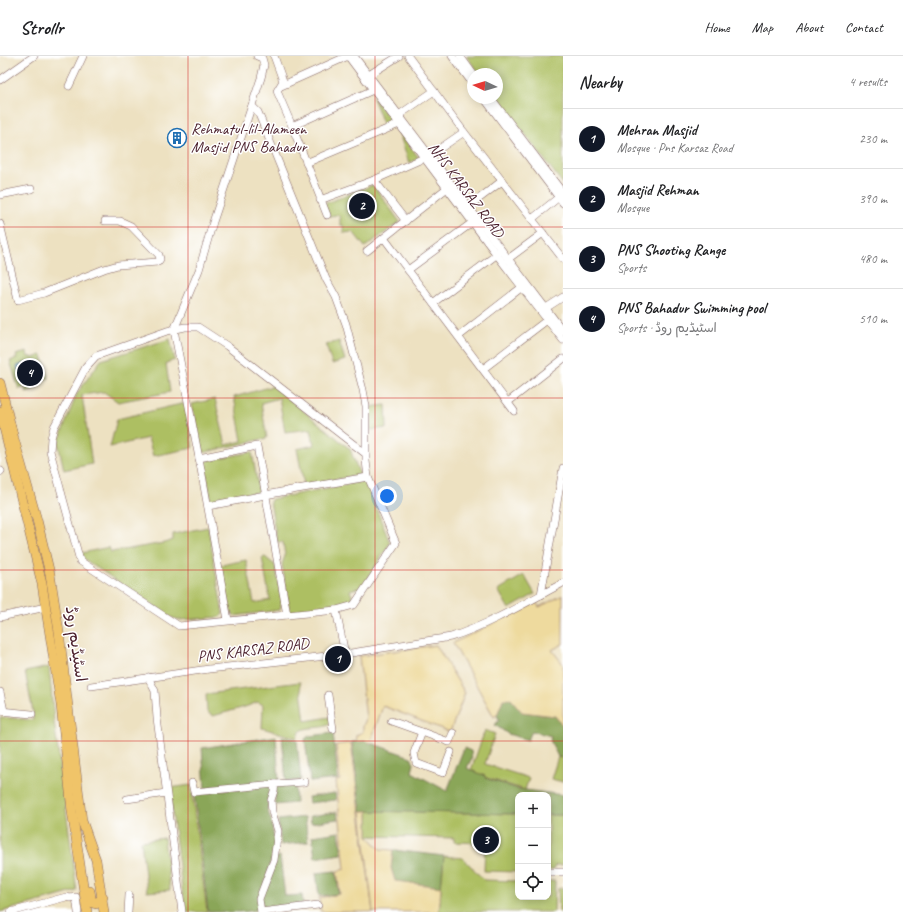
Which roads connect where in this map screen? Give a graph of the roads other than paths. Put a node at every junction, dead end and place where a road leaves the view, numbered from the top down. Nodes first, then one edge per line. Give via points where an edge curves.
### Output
1 (34, 56) edge
2 (83, 56) edge
3 (258, 56) edge
4 (274, 56) edge
5 (348, 56) edge
6 (354, 56) edge
7 (399, 56) edge
8 (408, 56) edge
9 (452, 56) edge
10 (460, 56) edge
11 (469, 68) edge
12 (361, 69) junction
13 (369, 75) junction
14 (467, 76) edge
15 (0, 80) edge
16 (69, 86) dead end
17 (282, 86) junction
18 (373, 90) junction
19 (434, 91) junction
20 (489, 104) edge
21 (495, 104) edge
22 (252, 106) junction
23 (398, 114) junction
24 (399, 124) junction
25 (292, 126) junction
26 (464, 132) junction
27 (426, 156) junction
28 (306, 163) junction
29 (439, 173) junction
30 (374, 180) junction
31 (502, 181) junction
32 (447, 188) junction
33 (31, 189) dead end
34 (0, 195) edge
35 (562, 198) edge
36 (320, 200) junction
37 (470, 212) junction
38 (327, 215) dead end
39 (532, 219) junction
40 (105, 221) dead end
41 (406, 221) junction
42 (473, 222) junction
43 (0, 224) edge
44 (543, 232) junction
45 (384, 238) junction
46 (367, 251) dead end
47 (499, 253) junction
48 (508, 259) junction
49 (563, 259) edge
50 (408, 270) junction
51 (524, 285) junction
52 (563, 297) edge
53 (433, 303) junction
54 (547, 314) junction
55 (174, 330) junction
56 (563, 331) edge
57 (458, 336) junction
58 (563, 340) edge
59 (563, 359) edge
60 (483, 369) junction
61 (0, 383) edge
62 (508, 402) junction
63 (0, 411) edge
64 (514, 411) dead end
65 (366, 454) junction
66 (199, 458) junction
67 (563, 468) edge
68 (368, 477) junction
69 (265, 495) junction
70 (208, 506) junction
71 (563, 583) edge
72 (540, 595) junction
73 (46, 607) junction
74 (336, 610) junction
75 (287, 615) junction
76 (0, 617) edge
77 (228, 620) junction
78 (345, 654) junction
79 (148, 677) junction
80 (91, 686) dead end
81 (0, 692) edge
82 (328, 695) dead end
83 (2, 711) edge
84 (32, 714) dead end
85 (391, 721) dead end
86 (333, 729) dead end
87 (422, 732) junction
88 (453, 732) dead end
89 (451, 752) dead end
90 (305, 782) dead end
91 (192, 783) dead end
92 (275, 784) junction
93 (166, 793) junction
94 (127, 799) dead end
95 (78, 851) junction
96 (551, 872) edge
97 (563, 872) edge
98 (129, 895) dead end
99 (77, 896) junction
100 (103, 897) junction
101 (318, 905) dead end
102 (11, 912) edge
103 (28, 912) edge
104 (78, 912) edge
105 (87, 912) edge
106 (104, 912) edge
107 (128, 912) edge
108 (182, 912) edge
109 (261, 912) edge

1 - 15 street
2 - 16 street
3 - 22 street via 262,58 264,65
4 - 17 street via 283,81
5 - 12 street, NHS KARSAZ ROAD
5 - 17 street
6 - 12 street, NHS KARSAZ ROAD
7 - 13 street
8 - 19 street
9 - 14 street
10 - 11 street
12 - 13 street, NHS KARSAZ ROAD
12 - 18 street, NHS KARSAZ ROAD
13 - 23 street, NHS KARSAZ ROAD
17 - 25 street via 278,91
18 - 24 street, NHS KARSAZ ROAD
18 - 25 street
19 - 23 street
19 - 26 street
20 - 35 street
21 - 35 street
22 - 55 street via 199,270
22 - 65 street via 258,112 346,324 366,406
23 - 27 street, NHS KARSAZ ROAD
24 - 27 street, NHS KARSAZ ROAD
24 - 28 street
25 - 28 street
26 - 27 street
26 - 31 street
27 - 29 street, NHS KARSAZ ROAD
27 - 30 street
28 - 36 street
29 - 32 street, NHS KARSAZ ROAD
29 - 37 street, NHS KARSAZ ROAD
30 - 36 street
30 - 41 street
31 - 37 street
31 - 39 street
32 - 37 street, NHS KARSAZ ROAD
32 - 41 street
33 - 34 street
35 - 39 street
36 - 38 street
37 - 42 street, NHS KARSAZ ROAD
37 - 47 street, NHS KARSAZ ROAD
39 - 44 street
40 - 43 street via 120,221 131,226 159,254 158,262 104,268 44,293 18,300
41 - 45 street
42 - 47 street, NHS KARSAZ ROAD
42 - 50 street
44 - 48 street
44 - 49 street
45 - 46 street
45 - 50 street
47 - 48 street, NHS KARSAZ ROAD
47 - 51 street, NHS KARSAZ ROAD
47 - 53 street
48 - 51 street, NHS KARSAZ ROAD
50 - 53 street
51 - 54 street, NHS KARSAZ ROAD
51 - 57 street
52 - 54 street
53 - 57 street
54 - 56 street, NHS KARSAZ ROAD
54 - 58 street, NHS KARSAZ ROAD
54 - 60 street
55 - 65 street via 198,327 227,346
55 - 66 street
55 - 77 street via 96,356 86,367 54,426 50,451 80,561 179,626
57 - 60 street
59 - 62 street
60 - 62 street
61 - 100 main road, اسٹیڈیم روڈ via 50,574 82,821 96,860
62 - 64 street
63 - 73 main road, اسٹیڈیم روڈ
65 - 68 street
66 - 69 street via 257,446
66 - 70 street
67 - 72 street
68 - 69 street
68 - 74 street via 396,543 354,605
69 - 70 street
69 - 75 street
70 - 77 street
71 - 72 street, PNS KARSAZ ROAD
72 - 78 street, PNS KARSAZ ROAD via 467,632 451,637
73 - 76 street
73 - 95 main road, اسٹیڈیم روڈ via 61,705
74 - 75 street
74 - 78 street
75 - 77 street
78 - 79 street, PNS KARSAZ ROAD
79 - 80 street, PNS KARSAZ ROAD
79 - 93 street via 155,691
81 - 83 street
82 - 86 street
83 - 84 street
85 - 87 street
87 - 88 street via 449,742
87 - 89 street via 414,754 416,764 443,773
90 - 92 street
91 - 92 street via 194,792
92 - 109 street via 271,800 278,831 274,860 259,898
93 - 94 street
93 - 108 street
95 - 99 main road, اسٹیڈیم روڈ
95 - 100 main road via 88,875 92,904 96,904
96 - 97 street
98 - 107 street
99 - 102 street
99 - 103 street via 66,902
99 - 104 street
99 - 105 main road, اسٹیڈیم روڈ
100 - 106 main road, اسٹیڈیم روڈ
101 - 109 street

